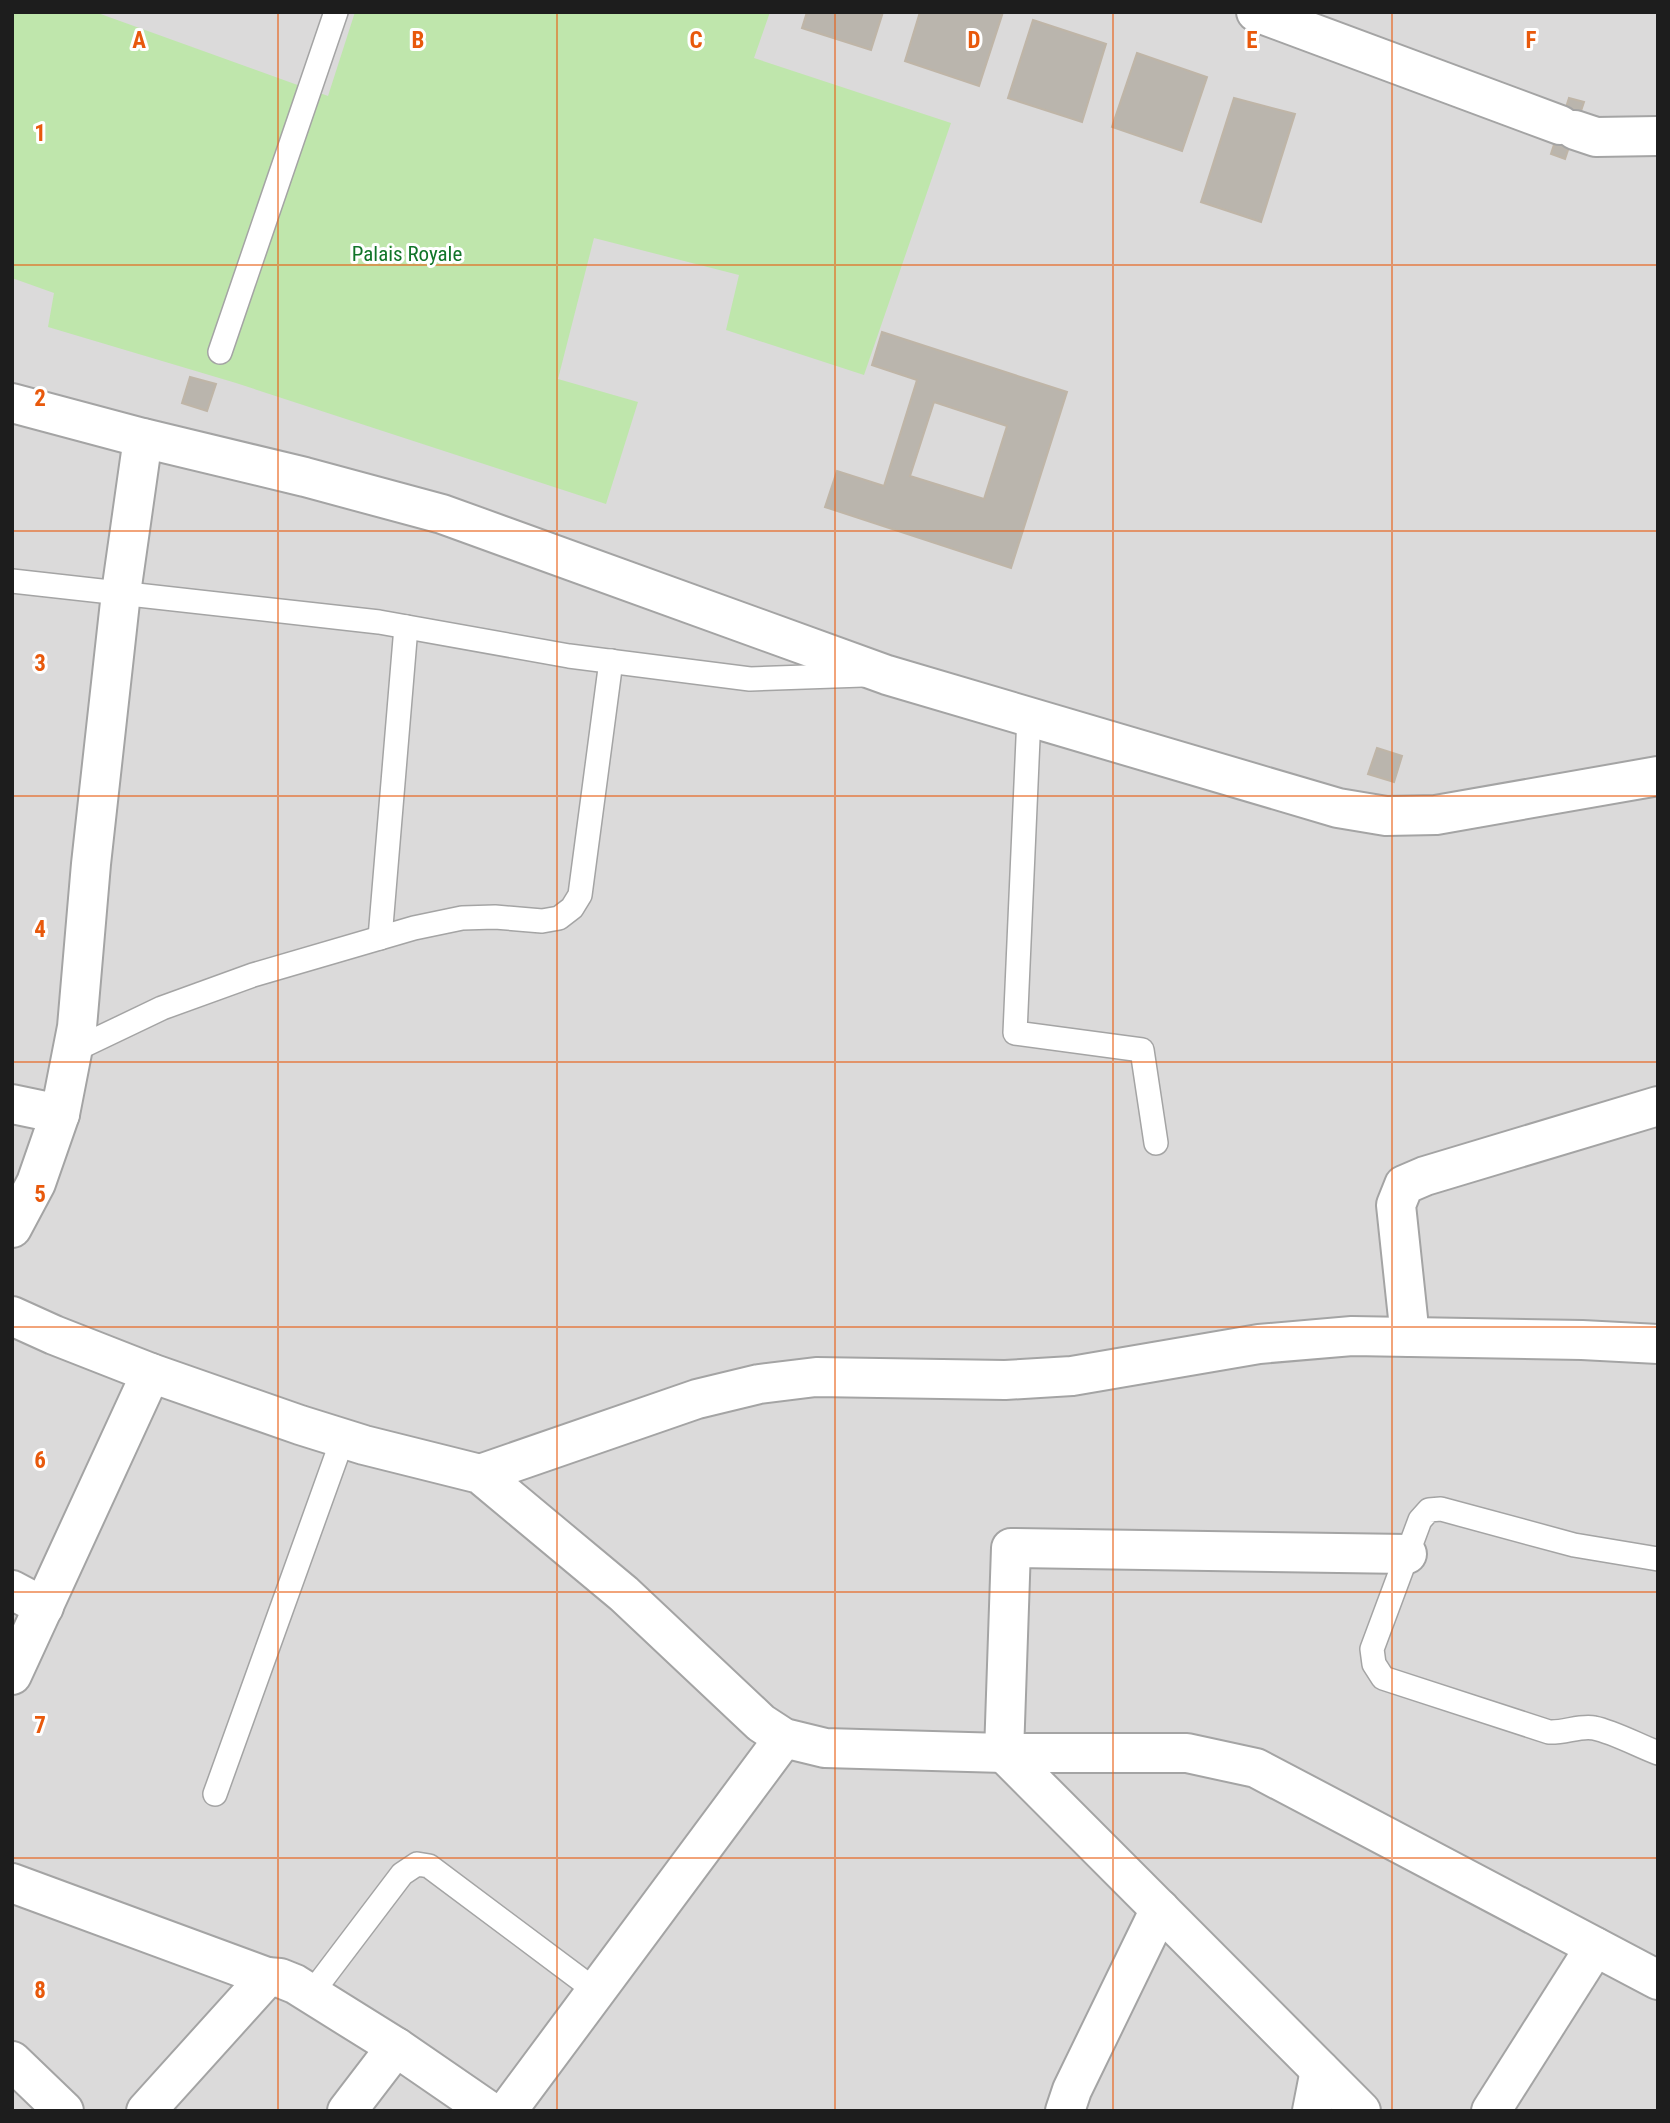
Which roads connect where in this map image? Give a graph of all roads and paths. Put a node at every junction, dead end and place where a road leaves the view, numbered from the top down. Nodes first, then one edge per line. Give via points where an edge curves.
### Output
1 (336, 12) edge
2 (1256, 12) edge
3 (1658, 136) edge
4 (220, 352) dead end
5 (12, 402) edge
6 (143, 438) junction
7 (12, 581) edge
8 (121, 593) junction
9 (406, 627) junction
10 (611, 661) junction
11 (887, 675) junction
12 (1028, 716) junction
13 (1658, 776) edge
14 (380, 938) junction
15 (72, 1051) junction
16 (12, 1104) edge
17 (1658, 1106) edge
18 (60, 1114) junction
19 (1156, 1143) dead end
20 (12, 1228) edge
21 (12, 1316) edge
22 (1410, 1337) junction
23 (1658, 1344) edge
24 (151, 1373) junction
25 (343, 1438) junction
26 (480, 1474) junction
27 (1407, 1554) junction
28 (1658, 1559) edge
29 (28, 1598) edge
30 (12, 1675) edge
31 (784, 1738) junction
32 (1004, 1753) junction
33 (1658, 1753) edge
34 (215, 1794) dead end
35 (12, 1883) edge
36 (1160, 1909) junction
37 (1595, 1947) junction
38 (267, 1977) junction
39 (1658, 1980) edge
40 (596, 1992) junction
41 (311, 1994) junction
42 (396, 2047) junction
43 (12, 2062) edge
44 (1320, 2070) junction
45 (64, 2111) edge
46 (146, 2111) edge
47 (347, 2111) edge
48 (489, 2111) edge
49 (507, 2111) edge
50 (1065, 2111) edge
51 (1312, 2111) edge
52 (1361, 2111) edge
53 (1491, 2111) edge

1 - 4 lane
2 - 3 street via 1596,137
5 - 6 street
6 - 8 street
6 - 11 street via 442,514
7 - 8 lane
8 - 9 lane
8 - 15 street
9 - 10 lane
9 - 14 lane
10 - 11 lane via 750,679
10 - 14 lane via 580,895 572,908 559,918 542,921 462,918
11 - 12 street
12 - 13 street via 1338,808 1386,816 1436,815
12 - 19 lane via 1015,1033 1142,1049
14 - 15 lane via 227,984 162,1008
15 - 18 street
16 - 18 street
17 - 22 street via 1404,1185 1396,1205
18 - 20 street via 36,1182
21 - 24 street
22 - 23 street
22 - 26 street via 1352,1335 1259,1344 1072,1376 1004,1380 816,1377 759,1384 697,1399
24 - 25 street
24 - 29 street
25 - 26 street
25 - 34 lane
26 - 31 street via 624,1594 761,1723
27 - 28 lane via 1420,1520 1429,1510 1441,1509 1574,1545
27 - 32 street via 1011,1549
27 - 33 lane via 1372,1649 1383,1678 1549,1732 1594,1728
29 - 30 street
31 - 32 street via 825,1748
31 - 40 street
32 - 36 street
32 - 37 street via 1187,1753 1256,1768
35 - 38 street
36 - 44 street
36 - 50 street
37 - 39 street
37 - 53 street
38 - 41 street via 280,1978
38 - 46 street
40 - 41 lane via 429,1866 417,1864 402,1874
40 - 49 street
41 - 42 street
42 - 47 street
42 - 48 street
43 - 45 street
44 - 51 street
44 - 52 street

